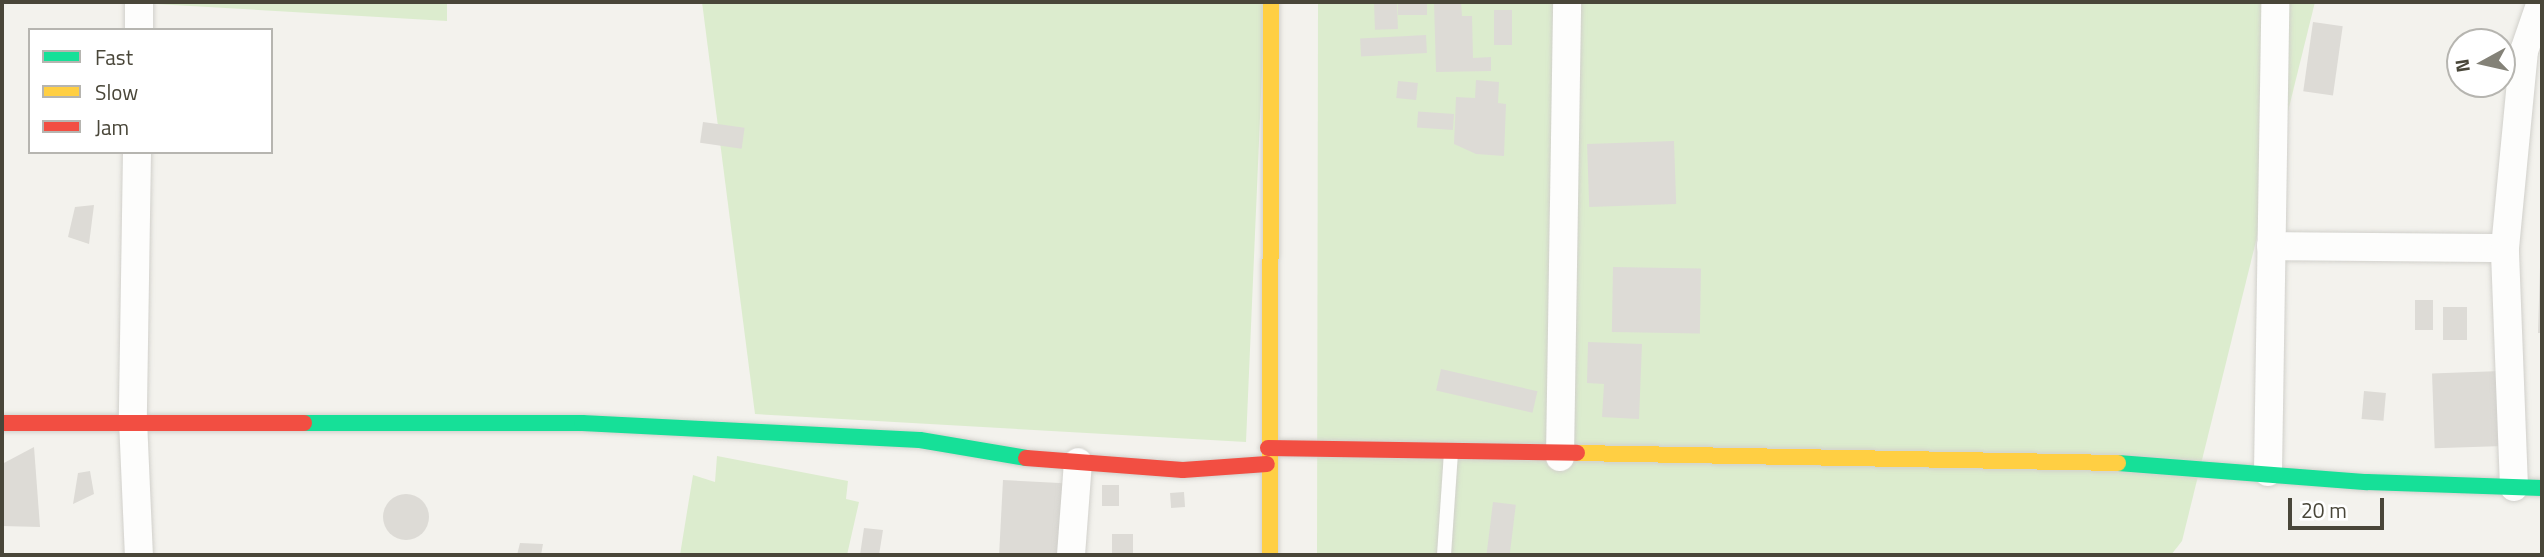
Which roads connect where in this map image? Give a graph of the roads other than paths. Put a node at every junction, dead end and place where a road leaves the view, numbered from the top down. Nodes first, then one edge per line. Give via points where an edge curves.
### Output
1 (139, 2) edge
2 (1271, 2) edge
3 (1567, 2) edge
4 (2275, 2) edge
5 (2541, 2) edge
6 (139, 28) edge
7 (137, 154) edge
8 (2272, 246) junction
9 (2505, 248) junction
10 (133, 420) junction
11 (2, 423) edge
12 (1451, 453) junction
13 (1267, 456) junction
14 (1560, 457) junction
15 (1077, 462) junction
16 (2268, 472) junction
17 (2514, 487) junction
18 (2542, 488) edge
19 (139, 555) edge
20 (1071, 555) edge
21 (1270, 555) edge
22 (1444, 555) edge

1 - 6 street
2 - 13 street
3 - 14 street
4 - 8 street
5 - 9 street via 2524,51
7 - 10 street
8 - 9 street
8 - 16 street
9 - 17 street
10 - 11 street
10 - 15 street via 582,423 920,440 999,456
10 - 19 street
12 - 13 street
12 - 14 street
12 - 22 lane
13 - 15 street via 1183,470
13 - 21 street
14 - 16 street via 1911,457
15 - 20 street
16 - 17 street
17 - 18 street

